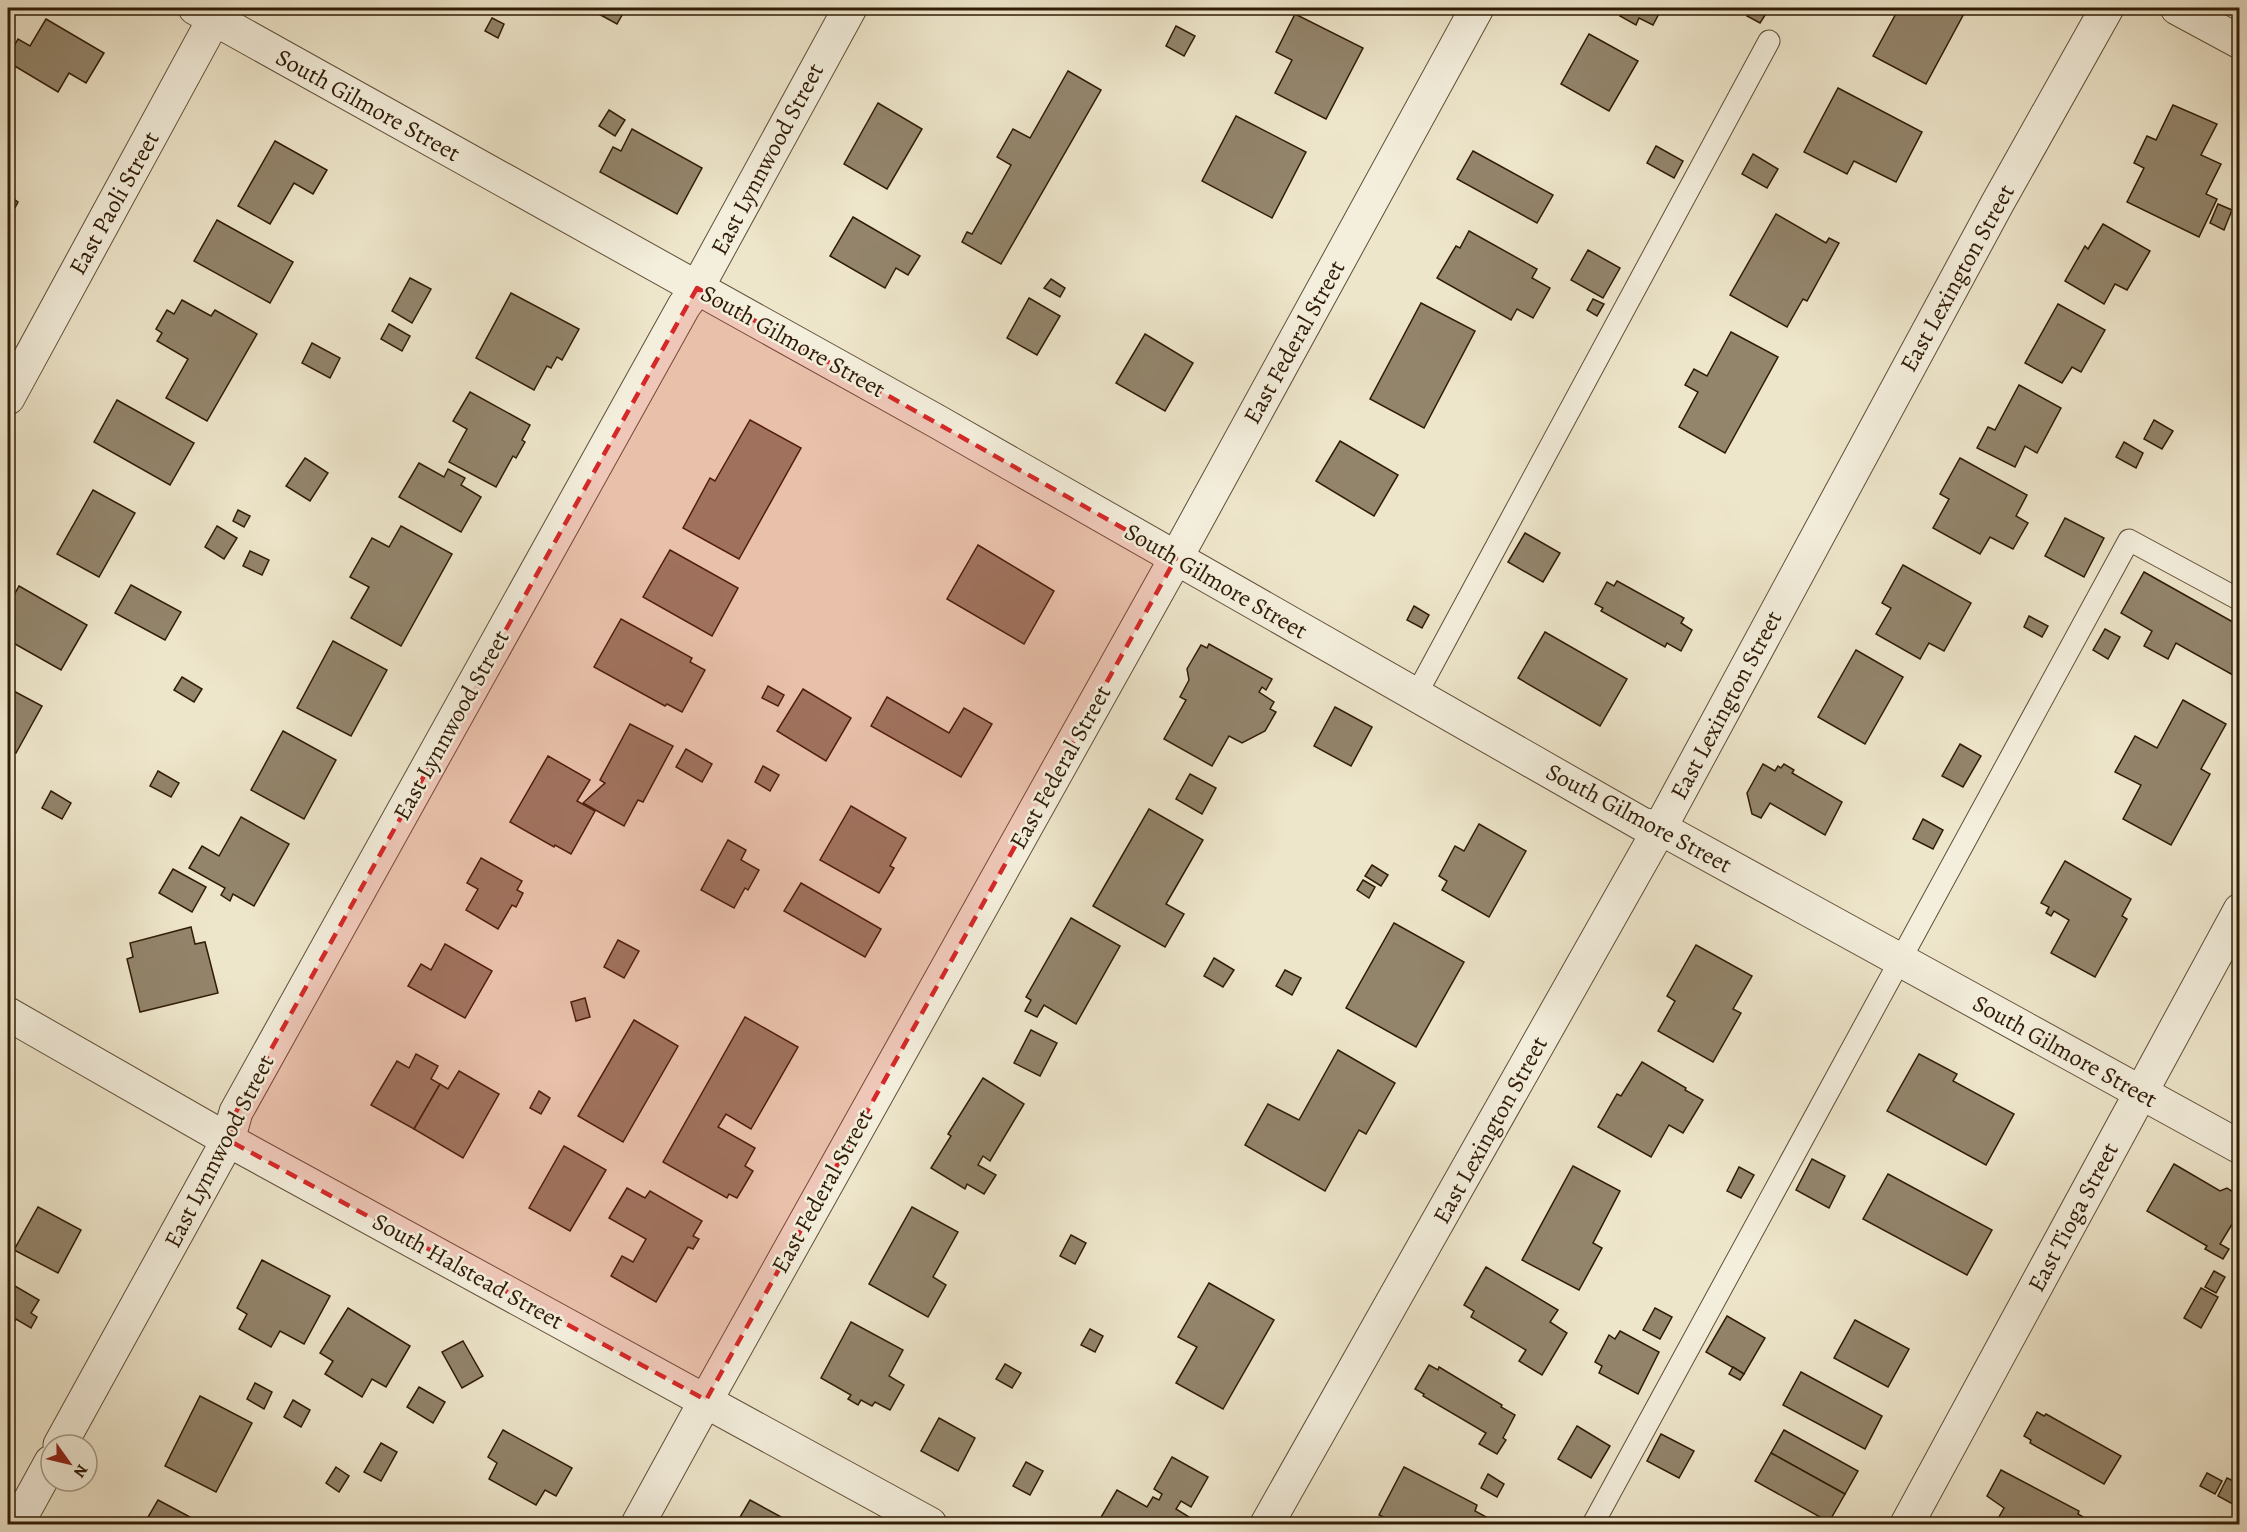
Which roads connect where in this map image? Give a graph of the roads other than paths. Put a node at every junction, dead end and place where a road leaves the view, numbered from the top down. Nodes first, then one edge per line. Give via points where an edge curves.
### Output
1 (850, 8) edge
2 (1477, 8) edge
3 (2107, 8) edge
4 (2177, 8) edge
5 (210, 11) edge
6 (1769, 41) dead end
7 (2240, 42) edge
8 (697, 288) junction
9 (8, 398) edge
10 (1176, 558) junction
11 (2240, 600) edge
12 (1416, 695) junction
13 (1660, 828) junction
14 (2240, 910) edge
15 (1899, 959) junction
16 (8, 1014) edge
17 (2140, 1093) junction
18 (228, 1140) junction
19 (2240, 1147) edge
20 (706, 1400) junction
21 (67, 1433) edge
22 (39, 1483) edge
23 (16, 1524) edge
24 (638, 1524) edge
25 (930, 1524) edge
26 (1267, 1524) edge
27 (1593, 1524) edge
28 (1907, 1524) edge

1 - 8 street, East Lynnwood Street
2 - 10 street, East Federal Street
3 - 13 street, East Lexington Street via 1991,214
4 - 7 street
5 - 8 street, South Gilmore Street
5 - 9 street, East Paoli Street
6 - 12 lane
8 - 10 street, South Gilmore Street
8 - 18 street, East Lynnwood Street via 242,1101
10 - 12 street, South Gilmore Street
10 - 20 street, East Federal Street
11 - 15 lane via 2129,540
12 - 13 street, South Gilmore Street via 1641,824
13 - 15 street, South Gilmore Street
13 - 26 street, East Lexington Street
14 - 17 street, East Tioga Street
15 - 17 street, South Gilmore Street
15 - 27 lane
16 - 18 street, South Halstead Street
17 - 19 street, South Gilmore Street
17 - 28 street, East Tioga Street
18 - 20 street, South Halstead Street
18 - 21 street, East Lynnwood Street
20 - 24 street, East Federal Street
20 - 25 street, South Halstead Street
22 - 23 street

